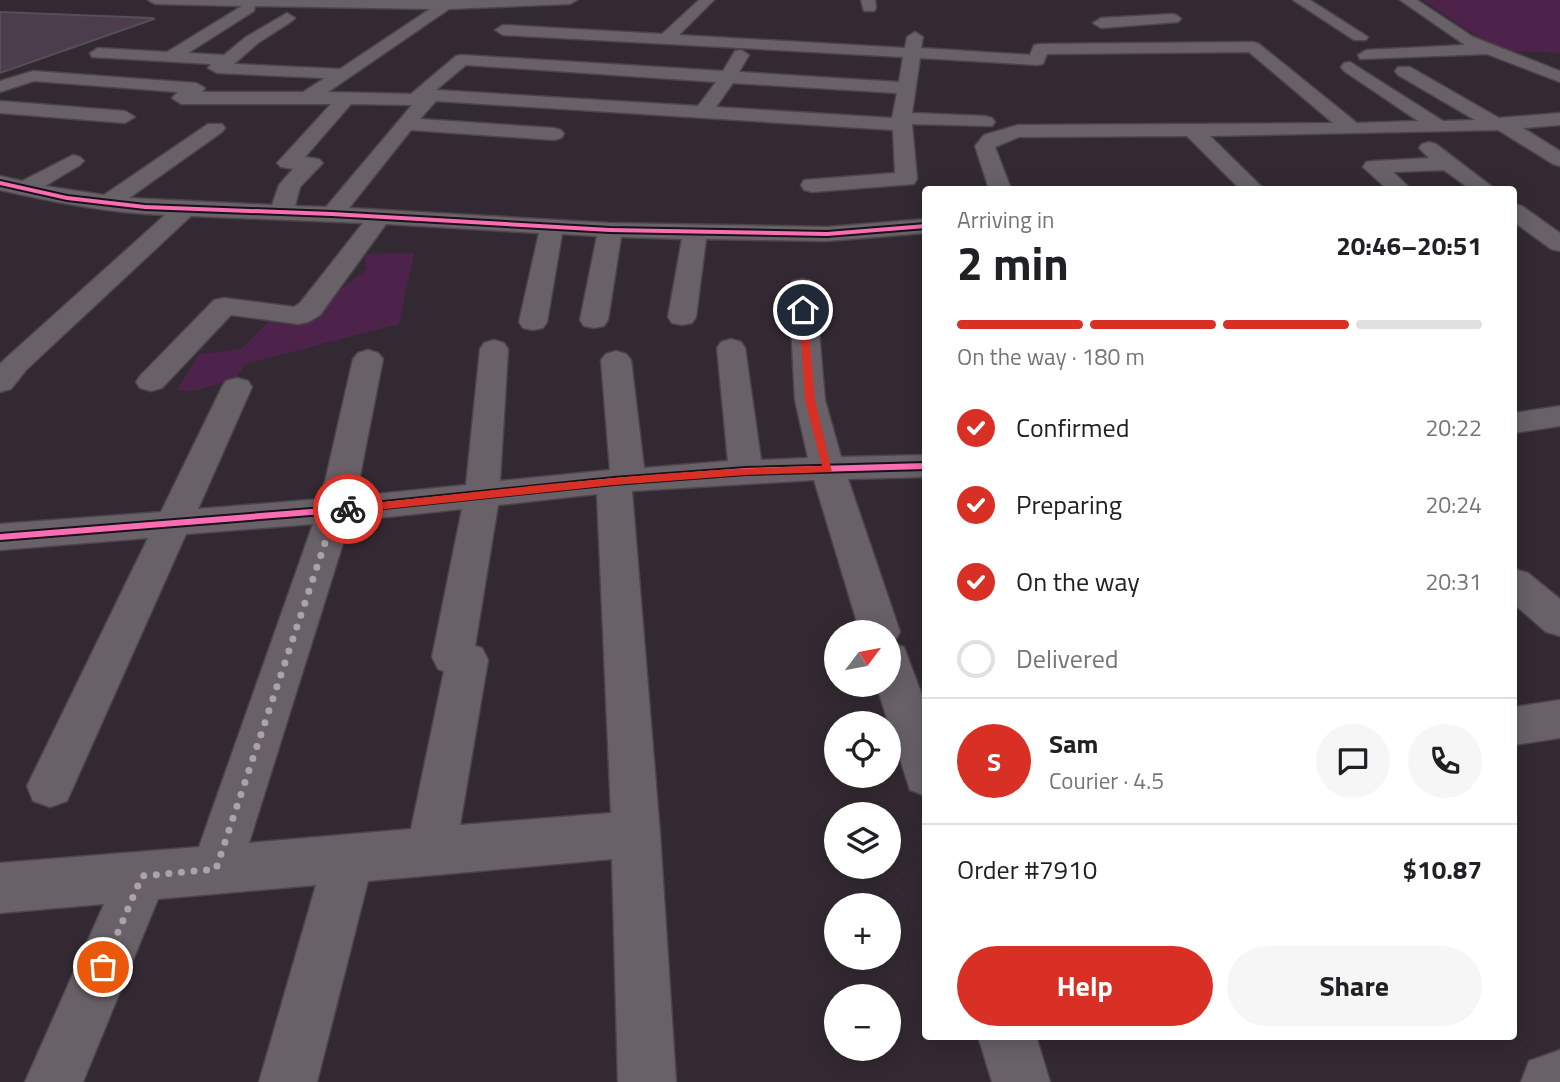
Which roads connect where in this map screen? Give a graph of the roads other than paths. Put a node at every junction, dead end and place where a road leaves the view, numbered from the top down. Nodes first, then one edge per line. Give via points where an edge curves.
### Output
1 (155, 0) edge
2 (570, 0) edge
3 (1300, 0) edge
4 (1407, 0) edge
5 (225, 1) edge
6 (541, 1) edge
7 (683, 1) edge
8 (715, 3) edge
9 (446, 5) junction
10 (249, 8) dead end
11 (287, 18) dead end
12 (1101, 23) dead end
13 (493, 37) junction
14 (1360, 37) dead end
15 (646, 38) junction
16 (666, 39) junction
17 (686, 40) junction
18 (121, 42) dead end
19 (748, 44) junction
20 (914, 45) junction
21 (1210, 47) junction
22 (1491, 49) junction
23 (1366, 55) dead end
24 (85, 57) junction
25 (170, 57) junction
26 (462, 60) junction
27 (1350, 66) dead end
28 (217, 68) dead end
29 (1404, 71) dead end
30 (342, 75) junction
31 (33, 76) junction
32 (728, 77) junction
33 (1560, 77) edge
34 (0, 87) edge
35 (905, 88) junction
36 (429, 97) junction
37 (306, 99) junction
38 (346, 99) junction
39 (0, 107) edge
40 (703, 113) junction
41 (125, 117) dead end
42 (1560, 119) edge
43 (902, 121) junction
44 (985, 122) dead end
45 (1497, 123) junction
46 (407, 124) junction
47 (1438, 126) junction
48 (1400, 127) junction
49 (215, 128) dead end
50 (1190, 128) junction
51 (1352, 129) junction
52 (554, 134) dead end
53 (1560, 160) edge
54 (74, 161) dead end
55 (1449, 163) junction
56 (2, 172) edge
57 (812, 185) dead end
58 (999, 186) edge
59 (1250, 186) edge
60 (1396, 186) edge
61 (1480, 186) edge
62 (25, 189) junction
63 (108, 203) junction
64 (186, 208) junction
65 (282, 211) junction
66 (1517, 213) edge
67 (332, 214) junction
68 (379, 218) junction
69 (552, 226) junction
70 (922, 226) edge
71 (610, 230) junction
72 (695, 231) junction
73 (1560, 244) edge
74 (802, 287) dead end
75 (682, 317) dead end
76 (594, 320) dead end
77 (533, 322) dead end
78 (731, 348) dead end
79 (494, 349) dead end
80 (368, 359) dead end
81 (616, 360) dead end
82 (151, 382) dead end
83 (0, 383) edge
84 (237, 387) dead end
85 (922, 466) edge
86 (828, 470) junction
87 (746, 471) junction
88 (621, 481) junction
89 (482, 496) junction
90 (336, 510) junction
91 (175, 524) junction
92 (0, 537) edge
93 (1517, 585) edge
94 (876, 620) edge
95 (1560, 621) edge
96 (901, 697) edge
97 (1560, 719) edge
98 (1517, 726) edge
99 (922, 762) edge
100 (50, 786) dead end
101 (636, 834) junction
102 (431, 851) junction
103 (349, 858) junction
104 (216, 869) junction
105 (142, 876) junction
106 (0, 888) edge
107 (1008, 1040) edge
108 (1560, 1079) edge
109 (54, 1082) edge
110 (288, 1082) edge
111 (647, 1082) edge
112 (1021, 1082) edge
113 (1550, 1082) edge

1 - 5 street
2 - 6 street
3 - 14 street
4 - 22 street via 1467,40
5 - 9 street
6 - 9 street
6 - 13 street
7 - 15 street
8 - 16 street
8 - 17 street
9 - 30 street
10 - 25 street
11 - 25 street via 228,60
12 - 21 street via 1171,17
13 - 15 street
13 - 26 street
15 - 16 street
16 - 17 street
17 - 19 street
18 - 24 street
19 - 20 street
19 - 32 street
20 - 21 street via 1037,60 1040,49
20 - 35 street
21 - 51 street via 1253,47
22 - 23 street
22 - 33 street
24 - 25 street
24 - 31 street
26 - 32 street
26 - 36 street via 421,94
27 - 47 street
28 - 30 street
29 - 45 street
30 - 37 street
31 - 34 street
31 - 37 street via 196,88 181,98
32 - 35 street
32 - 40 street
35 - 43 street
36 - 38 street
36 - 40 street
36 - 46 street
37 - 38 street
38 - 65 street via 288,163 312,163 290,185
39 - 41 street
40 - 43 street
42 - 45 street
43 - 44 street
43 - 57 street via 905,178
45 - 47 street
45 - 53 street
46 - 52 street
46 - 67 street
47 - 48 street
48 - 51 street
48 - 55 street
49 - 63 street
50 - 51 street
50 - 58 street via 1003,134 985,146
50 - 59 street
54 - 62 street
55 - 60 street via 1374,167
55 - 61 street
56 - 62 street
62 - 63 street
63 - 64 street
64 - 65 street
64 - 83 street
65 - 67 street
66 - 73 street
67 - 68 street
68 - 69 street
68 - 82 street via 310,309 298,316 224,306
69 - 71 street
69 - 77 street
70 - 72 street via 827,234
71 - 72 street
71 - 76 street
72 - 75 street
74 - 86 street via 810,400
78 - 87 street
79 - 89 street
80 - 90 street
81 - 88 street
84 - 91 street
85 - 86 street
86 - 87 street
86 - 94 street
87 - 88 street
88 - 89 street
88 - 101 street
89 - 90 street
89 - 102 street via 453,657 467,660
90 - 91 street
90 - 104 street
91 - 92 street
91 - 100 street
93 - 95 street
96 - 99 street
97 - 98 street
101 - 102 street
101 - 111 street
102 - 103 street
103 - 104 street
103 - 110 street
104 - 105 street
105 - 106 street
105 - 109 street
107 - 112 street
108 - 113 street

